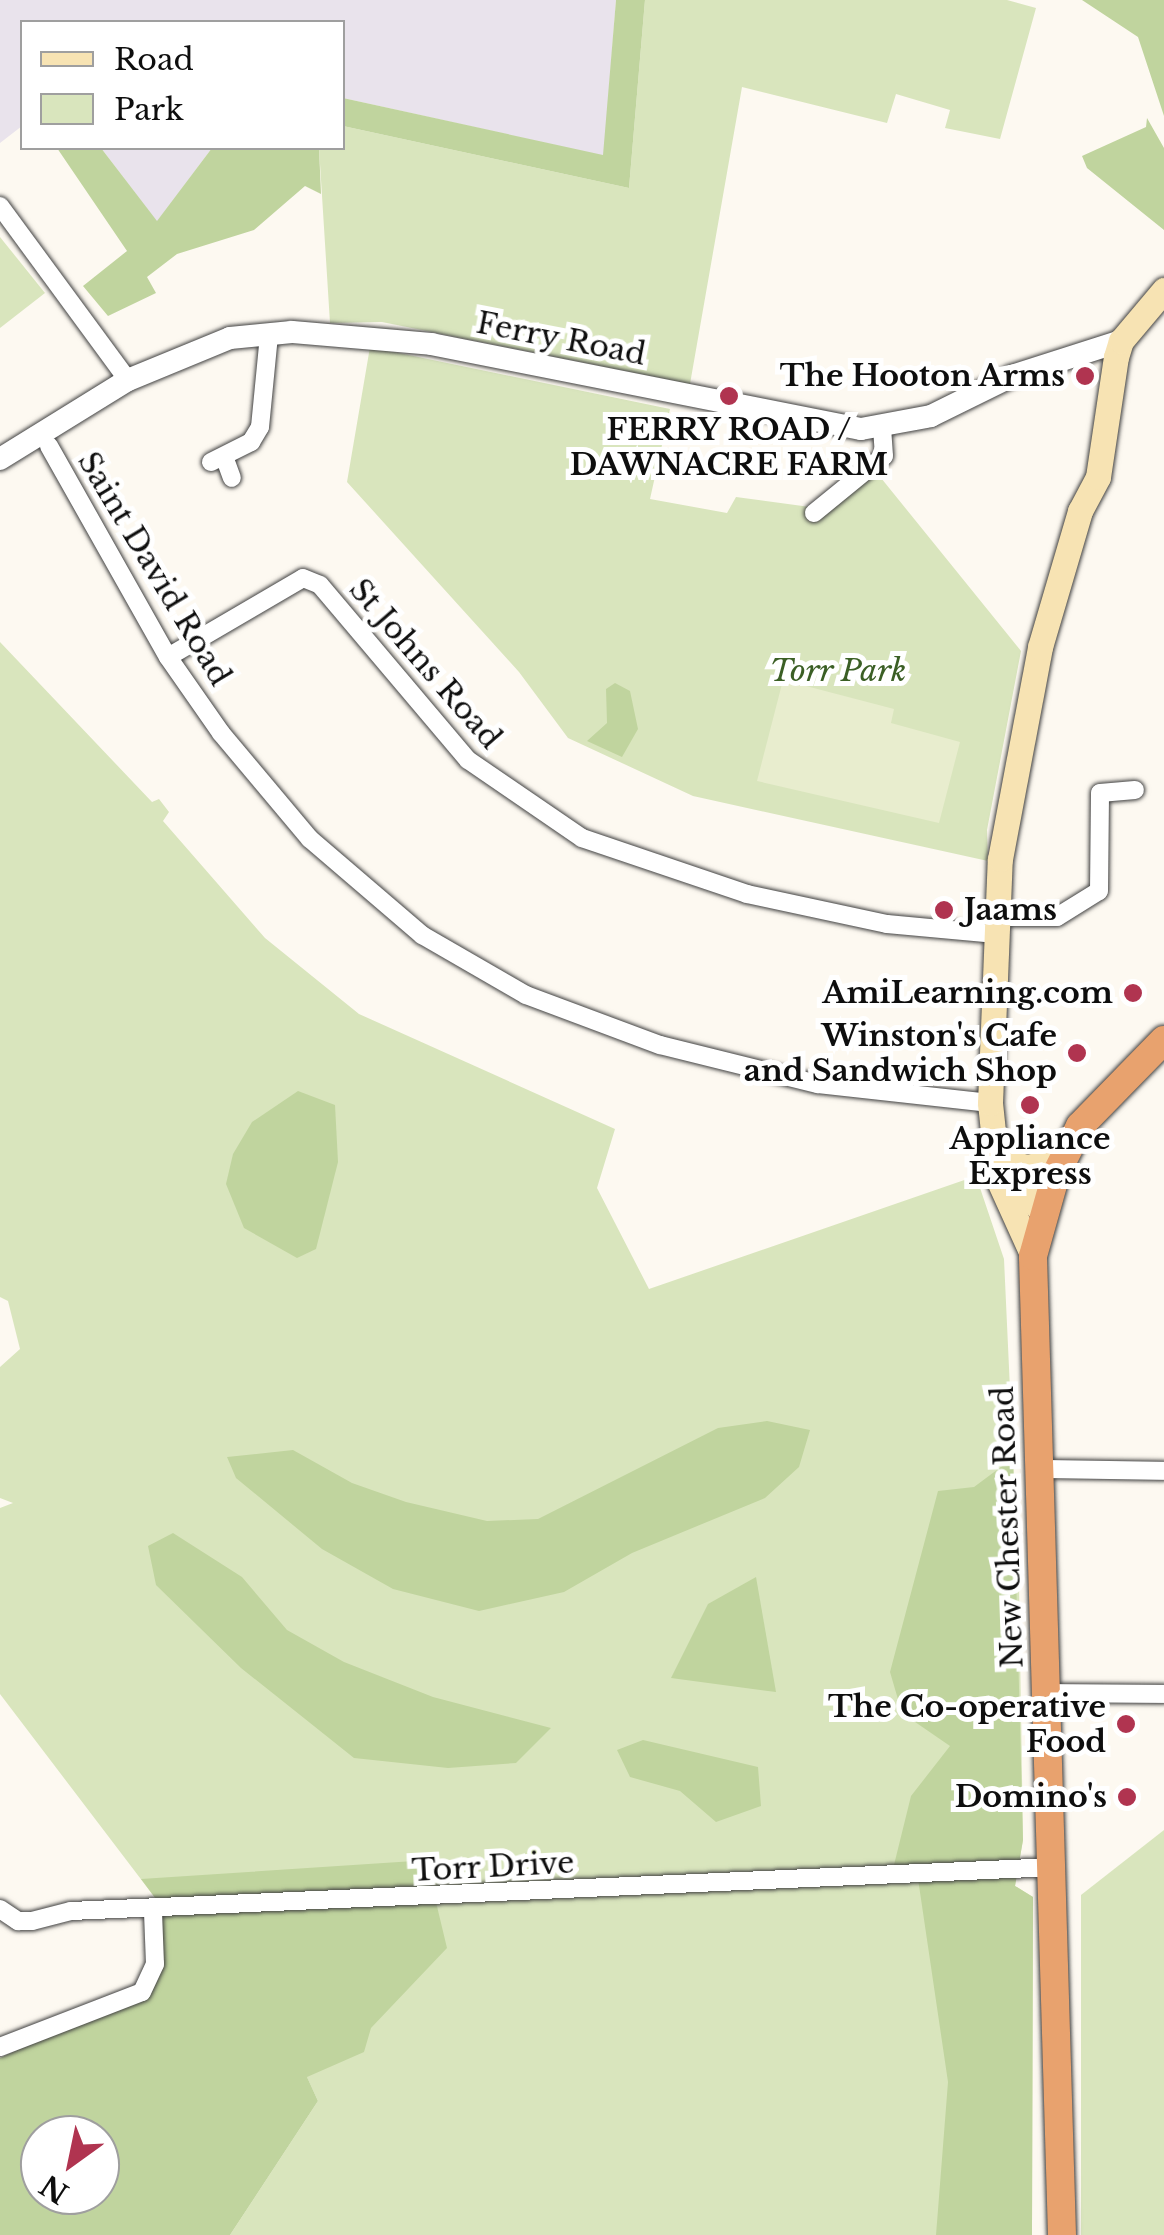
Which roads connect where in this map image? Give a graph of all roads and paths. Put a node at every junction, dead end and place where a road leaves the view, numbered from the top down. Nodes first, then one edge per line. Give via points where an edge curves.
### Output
1 (0, 206) edge
2 (1164, 290) edge
3 (269, 335) junction
4 (1121, 341) junction
5 (128, 380) junction
6 (882, 429) junction
7 (49, 446) dead end
8 (0, 458) edge
9 (232, 478) dead end
10 (814, 513) dead end
11 (168, 657) junction
12 (1134, 790) dead end
13 (995, 926) junction
14 (1164, 1040) edge
15 (990, 1103) junction
16 (1064, 1158) junction
17 (997, 1159) junction
18 (1043, 1213) junction
19 (1033, 1256) junction
20 (1039, 1469) junction
21 (1164, 1471) edge
22 (1048, 1693) junction
23 (1164, 1694) edge
24 (1054, 1867) junction
25 (0, 1909) edge
26 (154, 1912) junction
27 (0, 2047) edge
28 (1062, 2235) edge

1 - 5 street
2 - 4 main road
3 - 5 street, Ferry Road via 193,350
3 - 6 street, Ferry Road via 359,334 431,344 838,427
3 - 9 street via 260,427 251,442 218,460
4 - 6 street, Ferry Road via 1081,350 930,416
4 - 13 main road via 1098,477 1071,540 1040,647
5 - 8 street, Ferry Road
6 - 10 street via 884,456
7 - 11 street, Saint David Road
11 - 13 street, St Johns Road via 303,578 320,585 468,760 582,838 747,894 887,924
11 - 15 street, Saint David Road via 310,839 379,903 489,976 565,1012 760,1072 901,1098
12 - 13 street via 1100,793 1100,891 1057,917
13 - 15 main road
14 - 16 highway, New Chester Road via 1080,1126
15 - 17 main road
16 - 17 main road via 1026,1166
16 - 18 highway, New Chester Road
17 - 18 main road
17 - 19 main road via 998,1179
18 - 19 highway, New Chester Road
19 - 20 highway, New Chester Road
20 - 21 street
20 - 22 highway, New Chester Road
22 - 23 street
22 - 24 highway, New Chester Road
24 - 26 street, Torr Drive
24 - 28 highway, New Chester Road
25 - 26 street, Torr Drive via 18,1922 71,1911
26 - 27 street via 155,1964 142,1992

